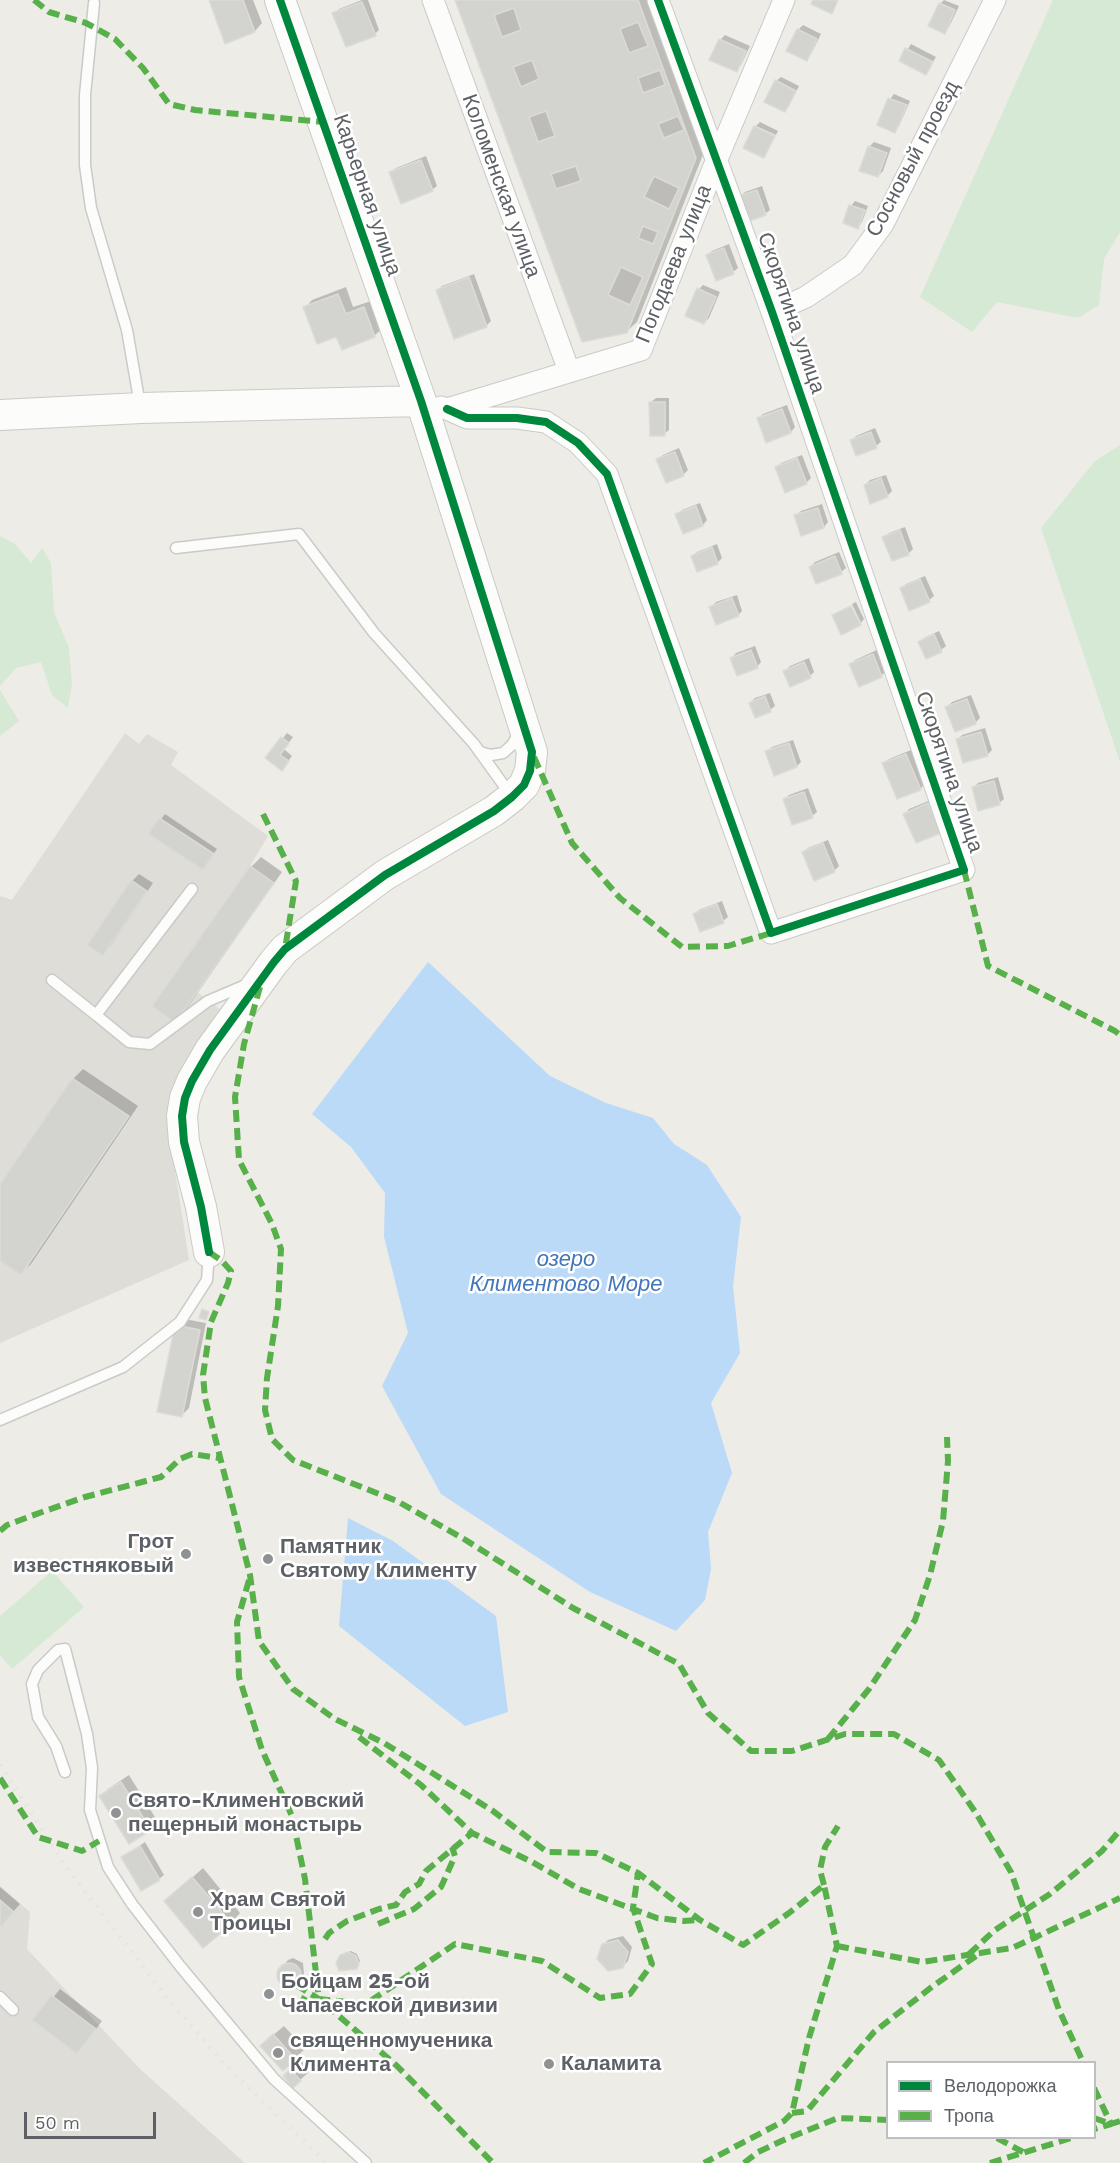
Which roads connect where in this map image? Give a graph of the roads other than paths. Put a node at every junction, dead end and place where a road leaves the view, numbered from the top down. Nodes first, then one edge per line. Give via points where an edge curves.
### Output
1 (280, 0) edge
2 (433, 0) edge
3 (658, 0) edge
4 (783, 0) edge
5 (995, 0) edge
6 (94, 3) dead end
7 (717, 159) junction
8 (772, 312) junction
9 (569, 371) junction
10 (434, 405) junction
11 (141, 408) junction
12 (0, 415) edge
13 (176, 548) dead end
14 (522, 718) junction
15 (480, 752) junction
16 (512, 797) junction
17 (192, 889) dead end
18 (263, 979) junction
19 (52, 980) dead end
20 (96, 1015) junction
21 (209, 1252) joint
22 (0, 1420) edge
23 (65, 1772) dead end
24 (0, 1997) edge
25 (13, 2010) dead end
26 (366, 2163) edge

1 - 10 street, Карьерная улица
2 - 9 street, Коломенская улица
3 - 7 street, Скорятина улица
4 - 7 street, Погодаева улица
5 - 8 street, Сосновый проезд via 877,233 853,265 806,297
6 - 11 lane via 85,95 85,165 91,208 127,330
7 - 8 street, Скорятина улица
7 - 9 street, Погодаева улица via 641,350
8 - 10 street, Скорятина улица via 964,870 771,933 607,474 578,443 546,422 467,418
9 - 10 street, Погодаева улица
10 - 11 street
10 - 14 street, Карьерная улица
11 - 12 street
13 - 15 lane via 299,534 374,633
14 - 15 lane via 512,745 502,753
14 - 16 street, Карьерная улица via 532,752 530,771 524,785
15 - 16 lane
16 - 18 street, Карьерная улица via 385,875 285,949
17 - 20 lane
18 - 20 lane via 208,1001 150,1044 129,1042
18 - 21 street, Карьерная улица via 210,1050 185,1098 184,1142
19 - 20 lane
21 - 22 lane via 207,1280 180,1322 123,1367
23 - 26 lane via 56,1746 38,1717 32,1684 38,1670 65,1648 87,1734 92,1768 90,1810 108,1867 174,1958 274,2079
24 - 25 lane

